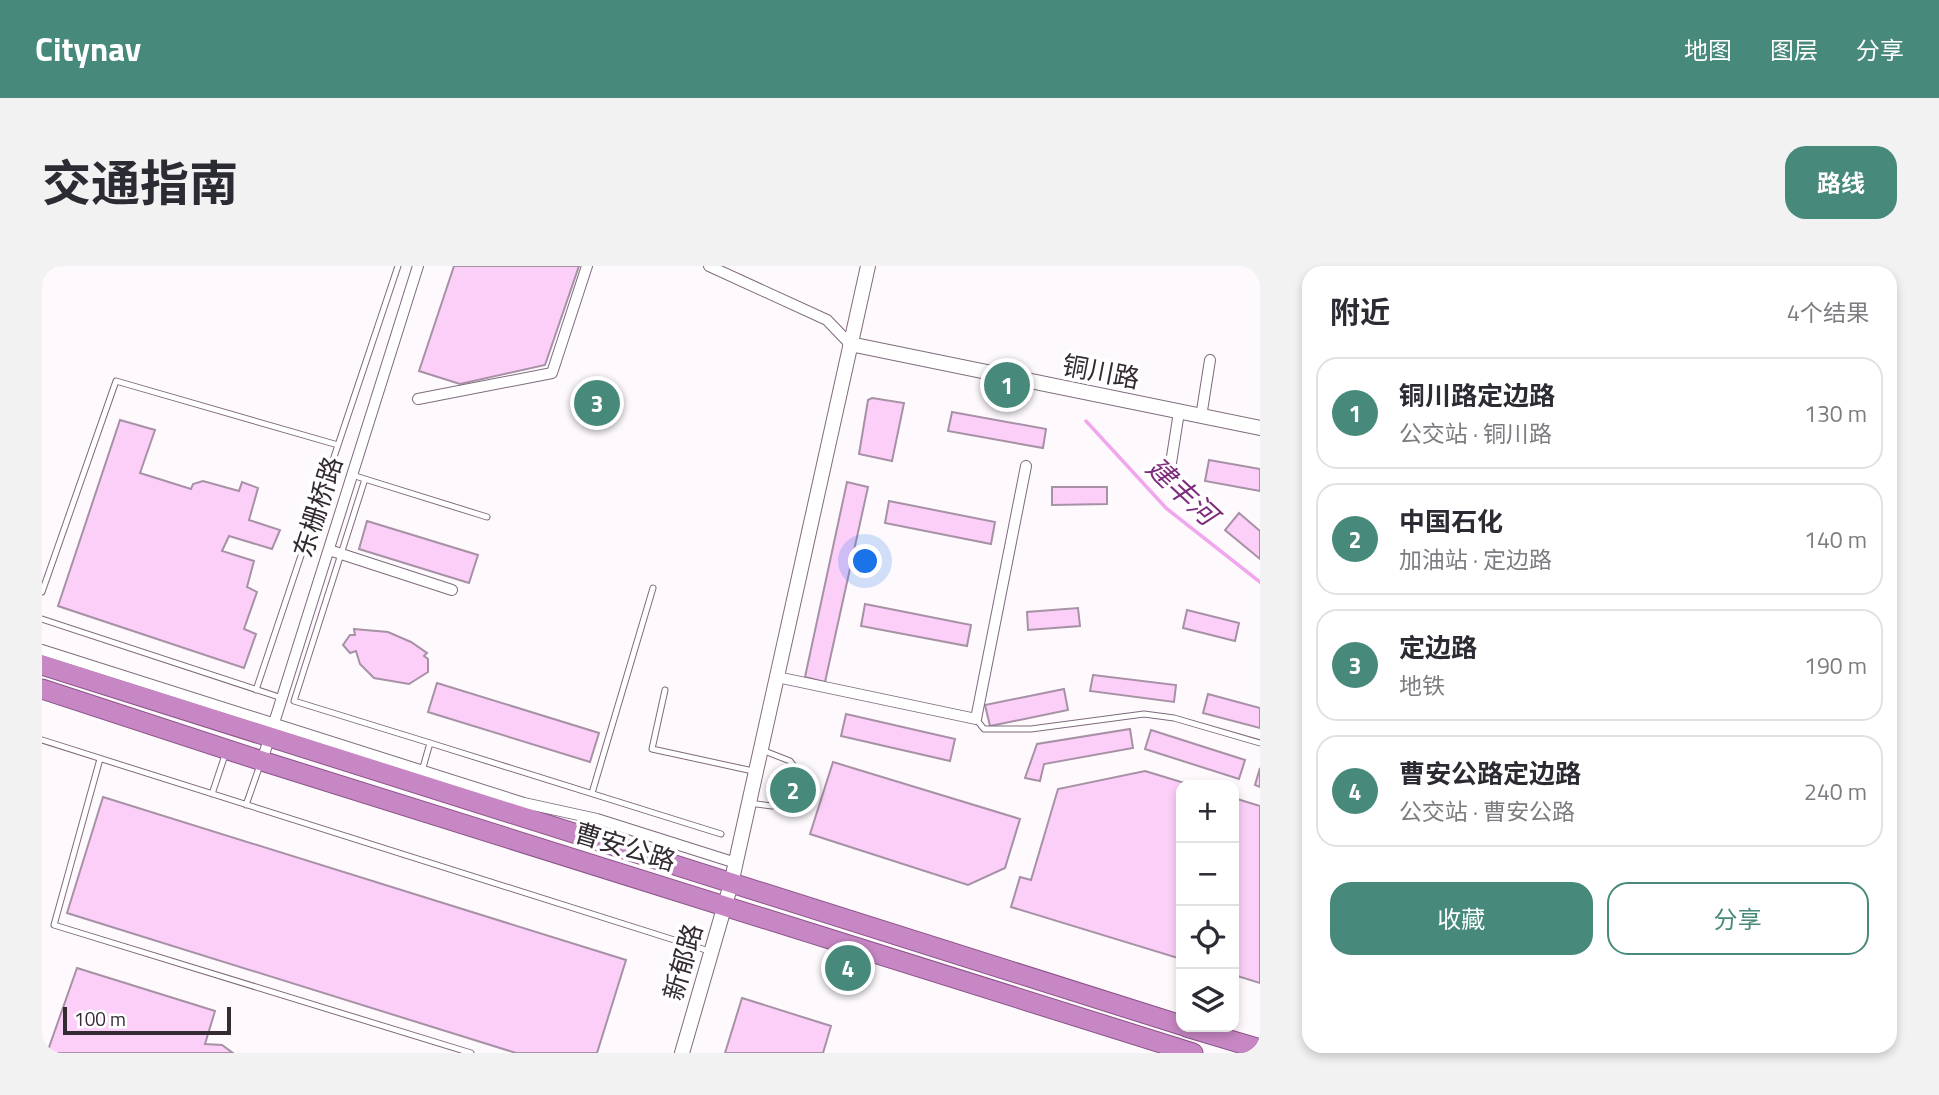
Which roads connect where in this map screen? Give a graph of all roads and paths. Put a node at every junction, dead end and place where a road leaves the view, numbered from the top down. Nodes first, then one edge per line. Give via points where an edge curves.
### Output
1 (398, 266) edge
2 (418, 266) edge
3 (587, 266) edge
4 (709, 266) edge
5 (868, 266) edge
6 (850, 344) junction
7 (1210, 360) dead end
8 (418, 400) dead end
9 (1179, 412) junction
10 (1201, 417) junction
11 (1260, 428) edge
12 (338, 445) junction
13 (1026, 466) dead end
14 (352, 475) junction
15 (365, 479) junction
16 (1168, 482) dead end
17 (487, 517) dead end
18 (329, 550) junction
19 (341, 554) junction
20 (653, 588) dead end
21 (452, 590) dead end
22 (42, 592) edge
23 (42, 619) edge
24 (42, 650) edge
25 (42, 665) edge
26 (777, 677) junction
27 (42, 690) edge
28 (256, 690) junction
29 (665, 690) dead end
30 (282, 698) junction
31 (976, 719) junction
32 (271, 730) junction
33 (42, 740) edge
34 (430, 743) junction
35 (1260, 743) edge
36 (227, 749) junction
37 (761, 750) junction
38 (100, 758) junction
39 (262, 761) junction
40 (756, 772) junction
41 (421, 777) junction
42 (593, 793) junction
43 (212, 794) junction
44 (749, 803) junction
45 (246, 805) junction
46 (721, 834) dead end
47 (736, 863) junction
48 (731, 884) junction
49 (725, 906) junction
50 (712, 952) junction
51 (1176, 1023) edge
52 (1204, 1032) edge
53 (1260, 1049) edge
54 (471, 1053) edge
55 (682, 1053) edge
56 (1193, 1053) edge

1 - 12 lane
2 - 14 street, 东栅桥路
3 - 8 street via 552,373
4 - 6 street via 827,320
5 - 6 street, 新郁路
6 - 9 street, 铜川路
6 - 26 street, 新郁路
7 - 10 street
9 - 10 street, 铜川路
9 - 16 street
10 - 11 street, 铜川路
12 - 22 lane via 116,382
12 - 28 lane
13 - 31 street
14 - 15 lane
14 - 18 street, 东栅桥路
15 - 17 lane
15 - 19 lane
18 - 19 street
18 - 30 street, 东栅桥路
19 - 21 street
19 - 34 lane via 294,701
20 - 42 lane
23 - 28 lane
24 - 32 street
25 - 32 highway, 曹安公路
26 - 31 street
26 - 37 street, 新郁路
27 - 36 highway, 曹安公路
28 - 30 lane
29 - 40 lane via 652,749
30 - 32 street, 东栅桥路
31 - 35 lane via 984,729 1031,729 1144,714
32 - 39 street, 东栅桥路
32 - 41 highway, 曹安公路
33 - 38 lane
34 - 41 lane
34 - 42 lane
36 - 39 highway, 曹安公路
36 - 43 lane
37 - 40 street, 新郁路
37 - 44 lane via 790,761 797,770 785,803
38 - 43 lane
38 - 54 lane via 54,926
39 - 45 lane
39 - 49 highway, 曹安公路
40 - 44 street, 新郁路
41 - 47 street via 597,819
41 - 48 highway, 曹安公路
42 - 46 lane
43 - 45 lane
44 - 47 street, 新郁路
45 - 50 lane
47 - 48 street, 新郁路
48 - 49 street, 新郁路
48 - 51 highway, 曹安公路
49 - 50 street, 新郁路
49 - 56 highway, 曹安公路
50 - 55 street, 新郁路
52 - 53 highway, 曹安公路

